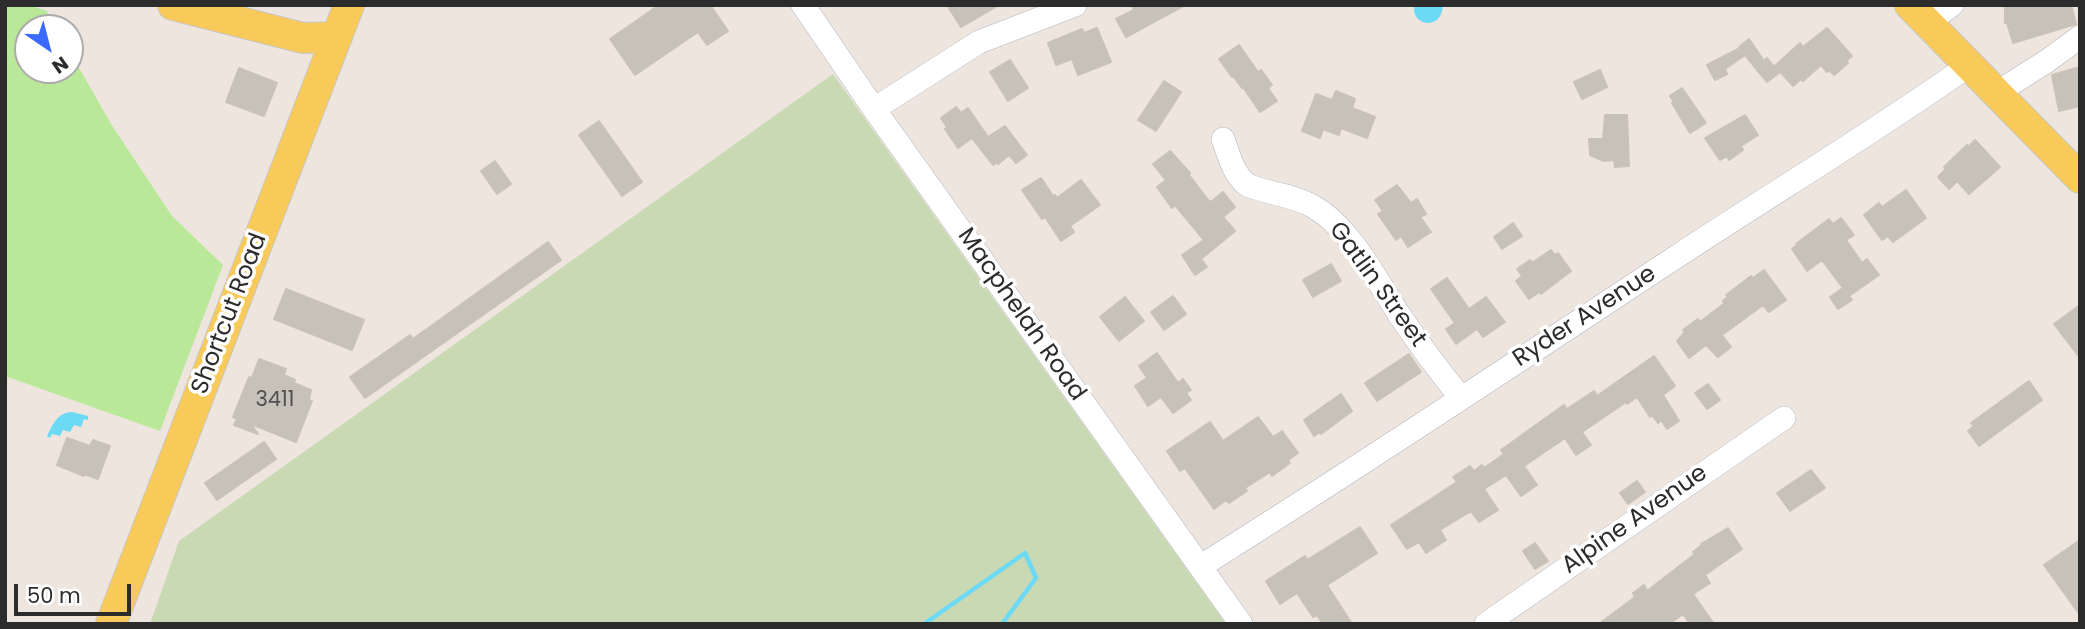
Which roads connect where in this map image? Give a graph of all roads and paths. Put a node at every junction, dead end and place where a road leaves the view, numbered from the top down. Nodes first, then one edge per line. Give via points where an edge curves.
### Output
1 (173, 5) edge
2 (349, 5) edge
3 (803, 5) edge
4 (1075, 5) edge
5 (1952, 5) edge
6 (1919, 14) edge
7 (337, 37) junction
8 (2080, 37) edge
9 (1968, 66) junction
10 (1996, 94) junction
11 (874, 109) junction
12 (1223, 139) dead end
13 (2077, 170) edge
14 (1461, 398) junction
15 (1784, 418) dead end
16 (1201, 566) junction
17 (111, 624) edge
18 (1241, 624) edge
19 (1486, 624) edge

1 - 7 main road via 303,38
2 - 7 main road, Shortcut Road
3 - 11 street, Macphelah Road
4 - 11 street via 979,43
5 - 6 street
6 - 9 main road
7 - 17 main road, Shortcut Road
8 - 10 street
9 - 10 main road
9 - 14 street, Ryder Avenue
10 - 13 main road
11 - 16 street, Macphelah Road
12 - 14 street, Gatlin Street via 1233,168 1247,185 1313,206 1340,228
14 - 16 street, Ryder Avenue
15 - 19 street, Alpine Avenue
16 - 18 street, Macphelah Road

